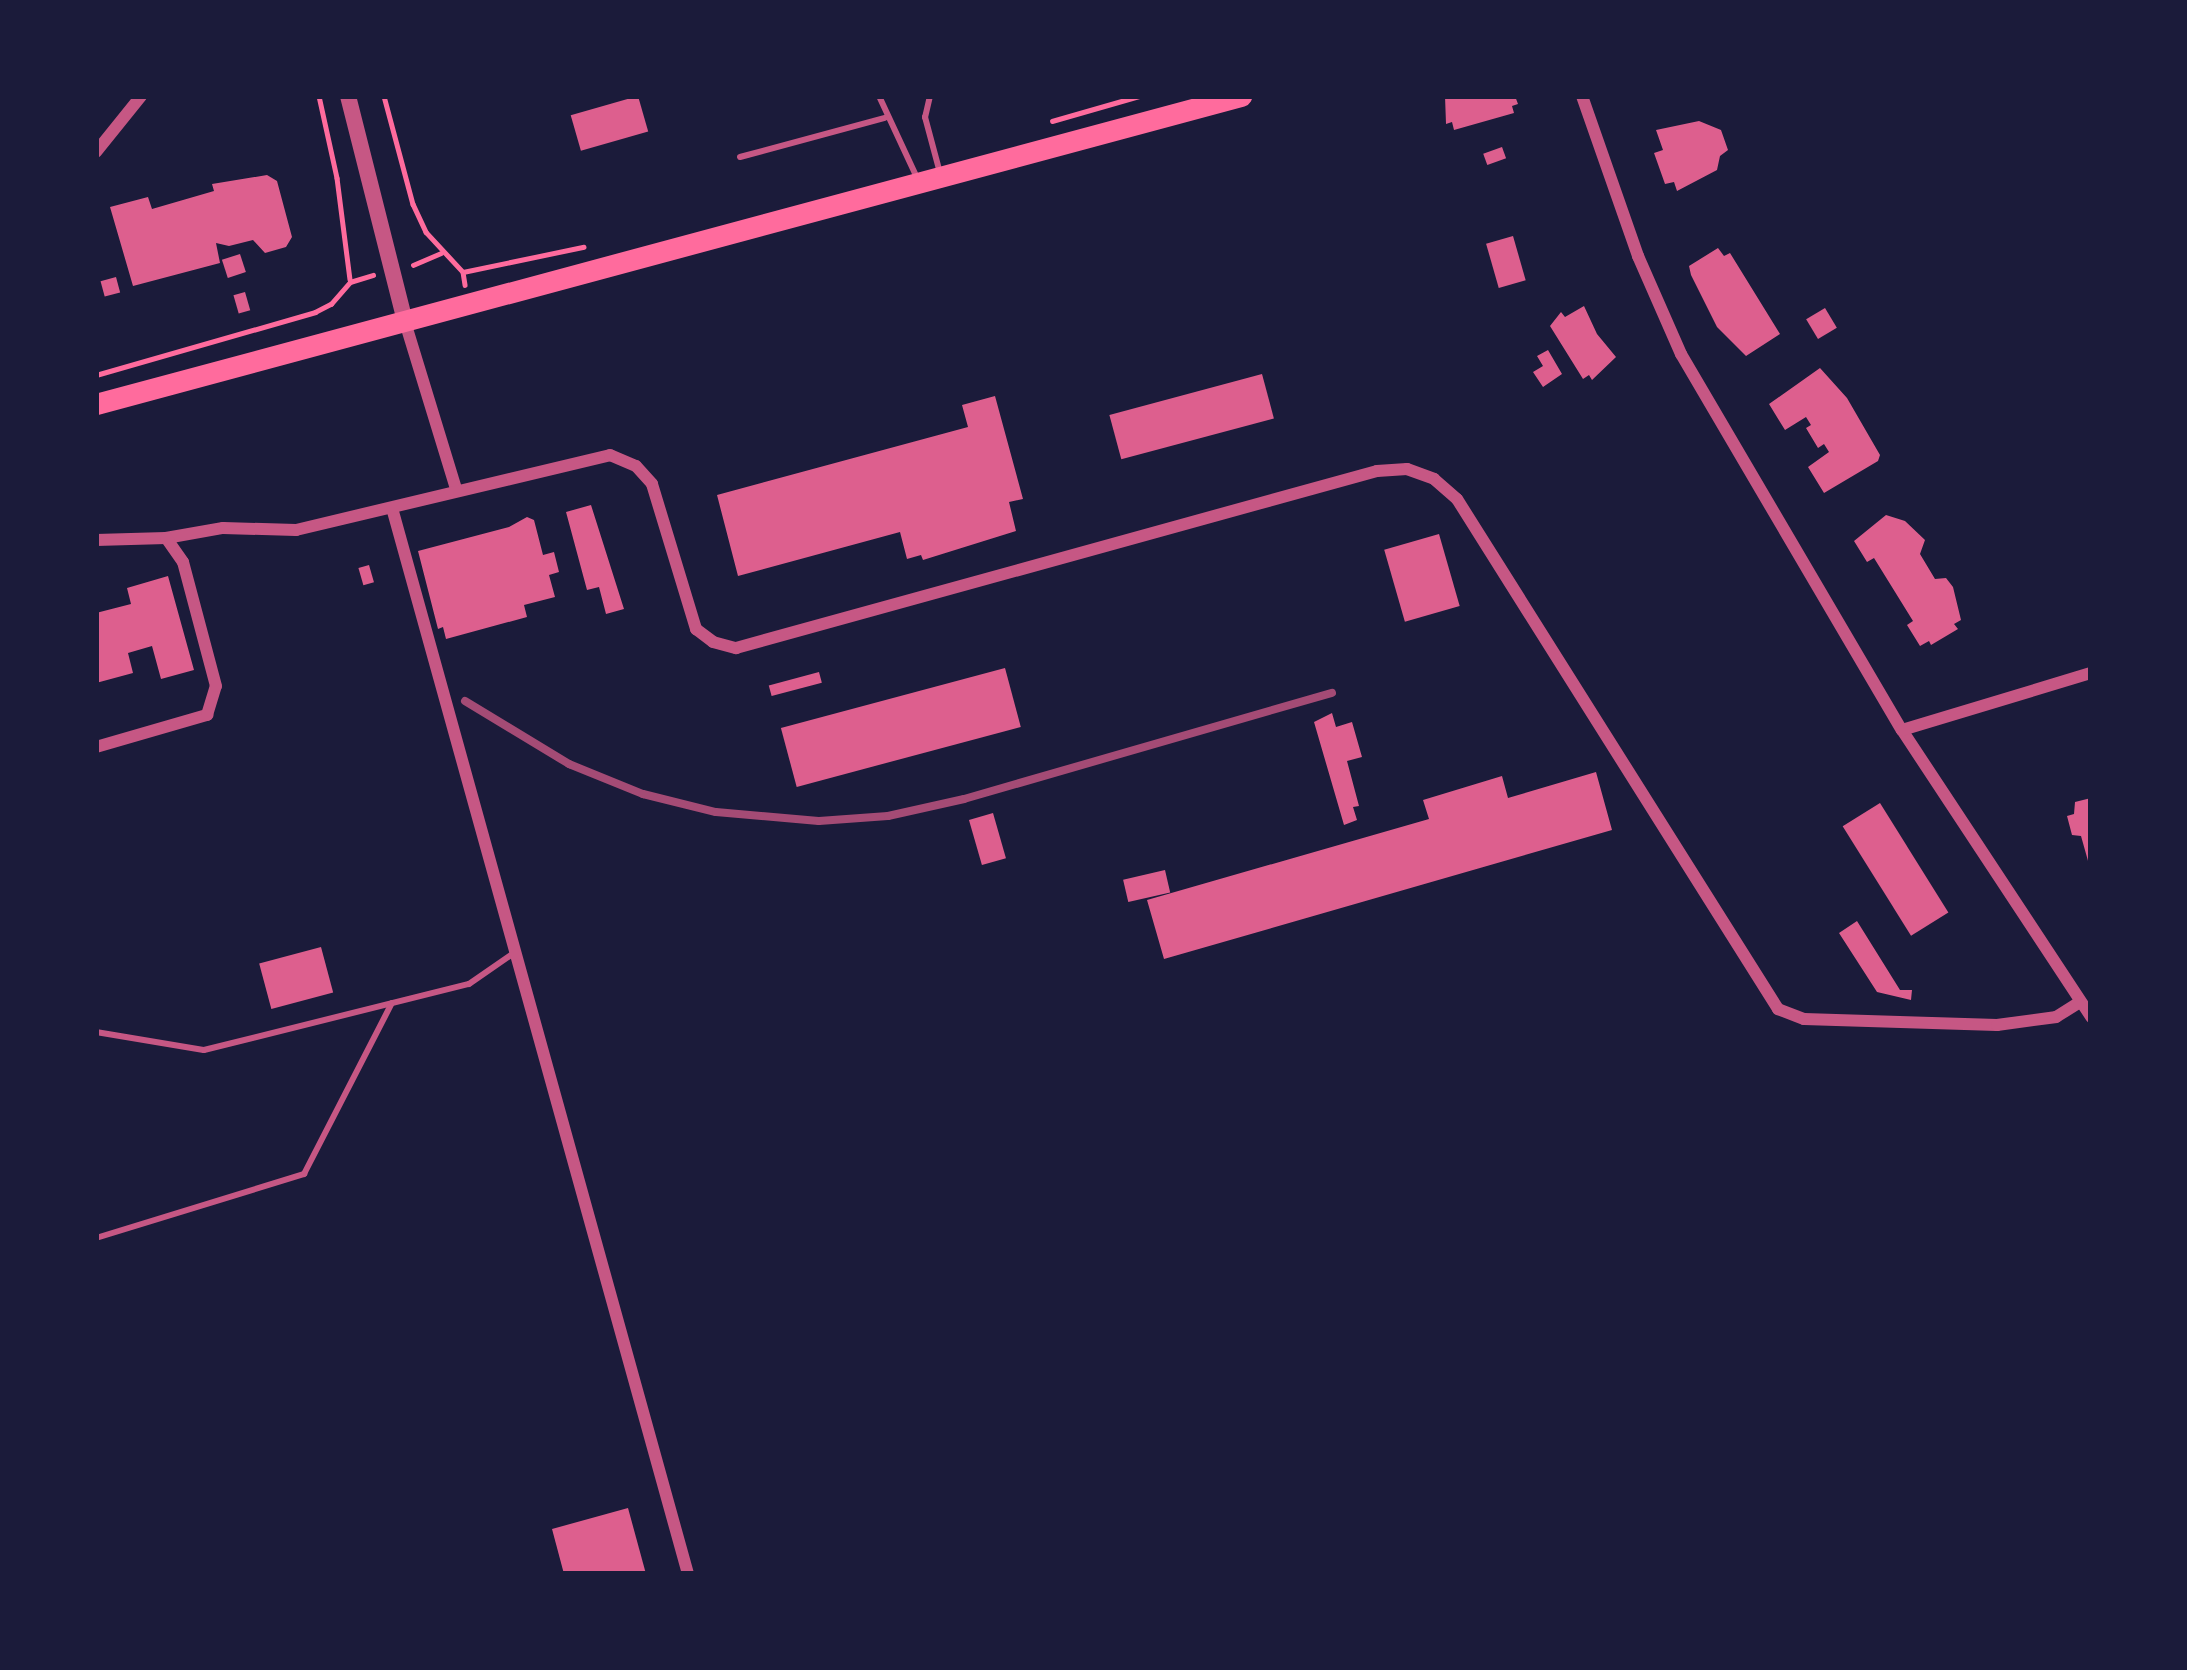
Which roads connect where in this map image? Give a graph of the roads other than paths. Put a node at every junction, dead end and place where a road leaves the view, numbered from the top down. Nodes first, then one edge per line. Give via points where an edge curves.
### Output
1 (141, 96) edge
2 (348, 96) edge
3 (879, 96) edge
4 (930, 96) edge
5 (1240, 96) edge
6 (1582, 96) edge
7 (885, 118) junction
8 (96, 152) edge
9 (740, 157) dead end
10 (930, 180) junction
11 (405, 322) junction
12 (96, 404) edge
13 (456, 489) junction
14 (392, 508) junction
15 (166, 538) junction
16 (96, 540) edge
17 (2091, 673) edge
18 (1902, 730) junction
19 (96, 747) edge
20 (514, 952) junction
21 (2080, 1002) junction
22 (392, 1003) junction
23 (2091, 1017) edge
24 (96, 1032) edge
25 (96, 1238) edge
26 (688, 1574) edge

1 - 8 street
2 - 11 street
3 - 7 lane
4 - 10 lane
5 - 10 main road
6 - 18 street via 1667,327
7 - 9 lane
7 - 10 lane
10 - 11 main road
11 - 12 main road
11 - 13 street
13 - 14 street
13 - 21 street via 595,454 636,466 657,494 690,619 705,638 736,648 1377,471 1420,472 1457,499 1778,1009 1804,1018 1996,1025 2056,1017
14 - 15 street via 296,530 223,528
14 - 20 street
15 - 16 street
15 - 19 street via 183,562 216,686 207,715
17 - 18 street
18 - 21 street
20 - 22 lane via 469,984
20 - 26 street
21 - 23 street
22 - 24 lane via 204,1050
22 - 25 lane via 304,1174

